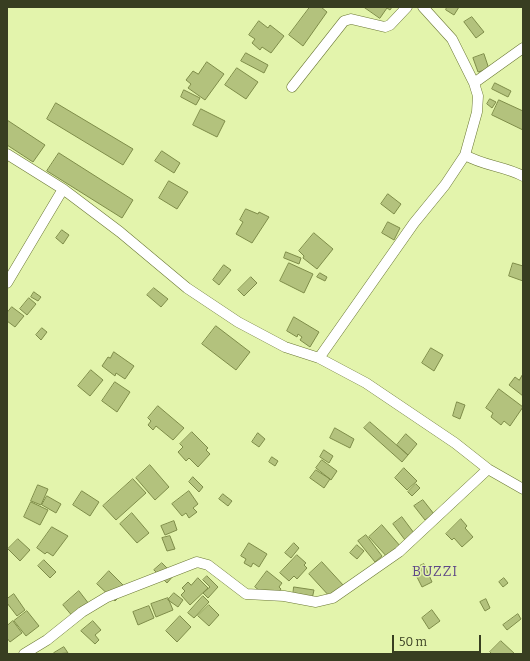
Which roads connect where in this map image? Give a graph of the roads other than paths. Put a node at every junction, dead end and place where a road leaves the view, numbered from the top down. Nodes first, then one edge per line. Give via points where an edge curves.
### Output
1 (407, 7) edge
2 (423, 7) edge
3 (523, 48) edge
4 (474, 83) junction
5 (292, 87) dead end
6 (7, 154) edge
7 (465, 155) junction
8 (523, 176) edge
9 (64, 189) junction
10 (7, 283) edge
11 (319, 358) junction
12 (488, 469) junction
13 (523, 489) edge
14 (24, 654) edge

1 - 5 street via 385,27 351,19 344,20
2 - 4 street via 452,39
3 - 4 street
4 - 7 street via 478,96 477,112
6 - 9 street
7 - 8 street via 478,162 511,170
7 - 11 street
9 - 10 street
9 - 11 street via 187,288 260,334 285,347
11 - 12 street via 366,383 455,443
12 - 13 street
12 - 14 street via 399,552 333,598 316,602 284,596 246,594 208,565 197,562 107,597

